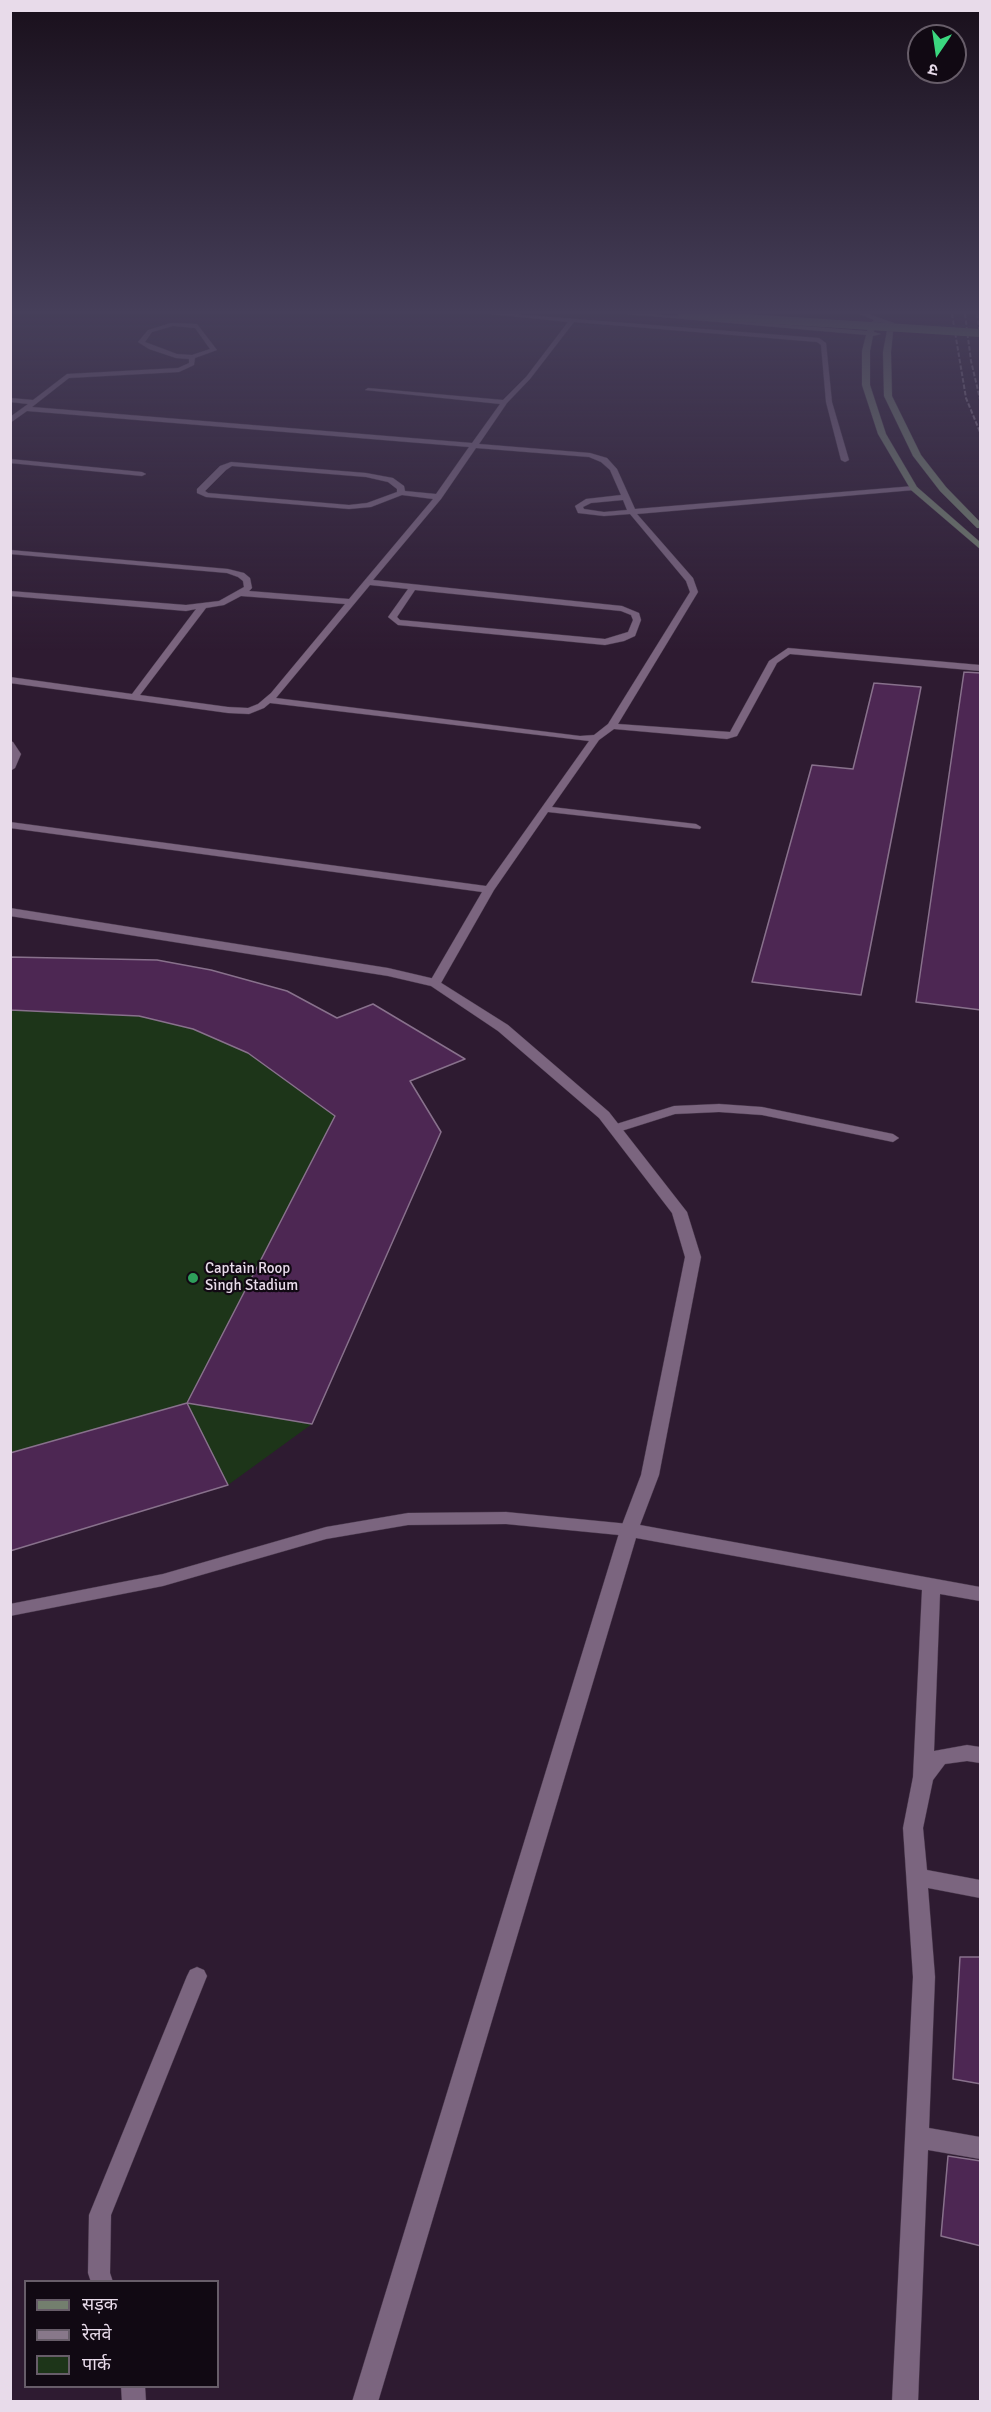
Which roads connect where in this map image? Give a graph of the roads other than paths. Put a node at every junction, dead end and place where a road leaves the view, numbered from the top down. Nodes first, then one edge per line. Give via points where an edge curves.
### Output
1 (251, 427) edge
2 (486, 427) edge
3 (836, 427) edge
4 (880, 427) edge
5 (902, 427) edge
6 (473, 444) junction
7 (845, 460) dead end
8 (10, 461) edge
9 (142, 474) dead end
10 (914, 488) junction
11 (401, 493) junction
12 (438, 497) junction
13 (625, 497) junction
14 (632, 512) junction
15 (981, 526) edge
16 (981, 546) edge
17 (10, 552) edge
18 (367, 582) junction
19 (412, 587) junction
20 (241, 593) junction
21 (10, 594) edge
22 (350, 602) junction
23 (202, 607) junction
24 (981, 668) edge
25 (10, 680) edge
26 (135, 696) junction
27 (270, 700) junction
28 (612, 726) junction
29 (596, 738) junction
30 (10, 744) edge
31 (10, 768) edge
32 (546, 809) junction
33 (10, 825) edge
34 (696, 827) dead end
35 (489, 890) junction
36 (10, 912) edge
37 (435, 983) junction
38 (615, 1129) junction
39 (893, 1138) dead end
40 (629, 1530) junction
41 (931, 1586) junction
42 (981, 1594) edge
43 (10, 1610) edge
44 (981, 1755) edge
45 (923, 1777) junction
46 (918, 1876) junction
47 (981, 1889) edge
48 (197, 1976) dead end
49 (919, 2137) junction
50 (981, 2148) edge
51 (101, 2280) edge
52 (365, 2402) edge
53 (905, 2402) edge

1 - 6 lane
2 - 6 lane
3 - 7 lane
4 - 10 street
5 - 15 street via 917,456 943,489
6 - 12 lane
6 - 13 lane via 590,455 604,460 613,469
8 - 9 lane
10 - 14 lane
10 - 16 street
11 - 11 lane via 368,505 349,507 206,495 200,491 231,464 366,475 390,480 401,488
11 - 12 lane
12 - 18 lane
13 - 14 lane
13 - 14 lane via 581,502 579,506 581,511 592,514
14 - 28 lane via 690,580 694,592
17 - 20 lane via 228,571 247,580 248,588
18 - 19 lane
18 - 22 lane
19 - 19 lane via 622,609 635,613 637,620 632,634 604,642 398,622 392,617
20 - 22 lane
20 - 23 lane
21 - 23 lane
22 - 27 lane
23 - 26 lane
24 - 28 lane via 788,651 773,661 734,734
25 - 26 lane
26 - 27 lane via 249,711
27 - 29 lane
28 - 29 lane
29 - 32 lane
30 - 31 lane via 16,754
32 - 34 lane
32 - 35 lane
33 - 35 lane
35 - 37 lane
36 - 37 street via 388,972
37 - 38 street via 502,1028 604,1115
38 - 39 lane via 674,1110 719,1108 762,1111
38 - 40 street via 679,1212 693,1257 650,1475
40 - 41 street
40 - 43 lane via 506,1518 408,1519 326,1533 163,1580
40 - 52 street
41 - 42 street
41 - 45 street
44 - 45 street via 939,1757
45 - 46 street via 913,1828
46 - 47 street
46 - 49 street via 924,1977
48 - 51 lane via 100,2215
49 - 50 street
49 - 53 street

